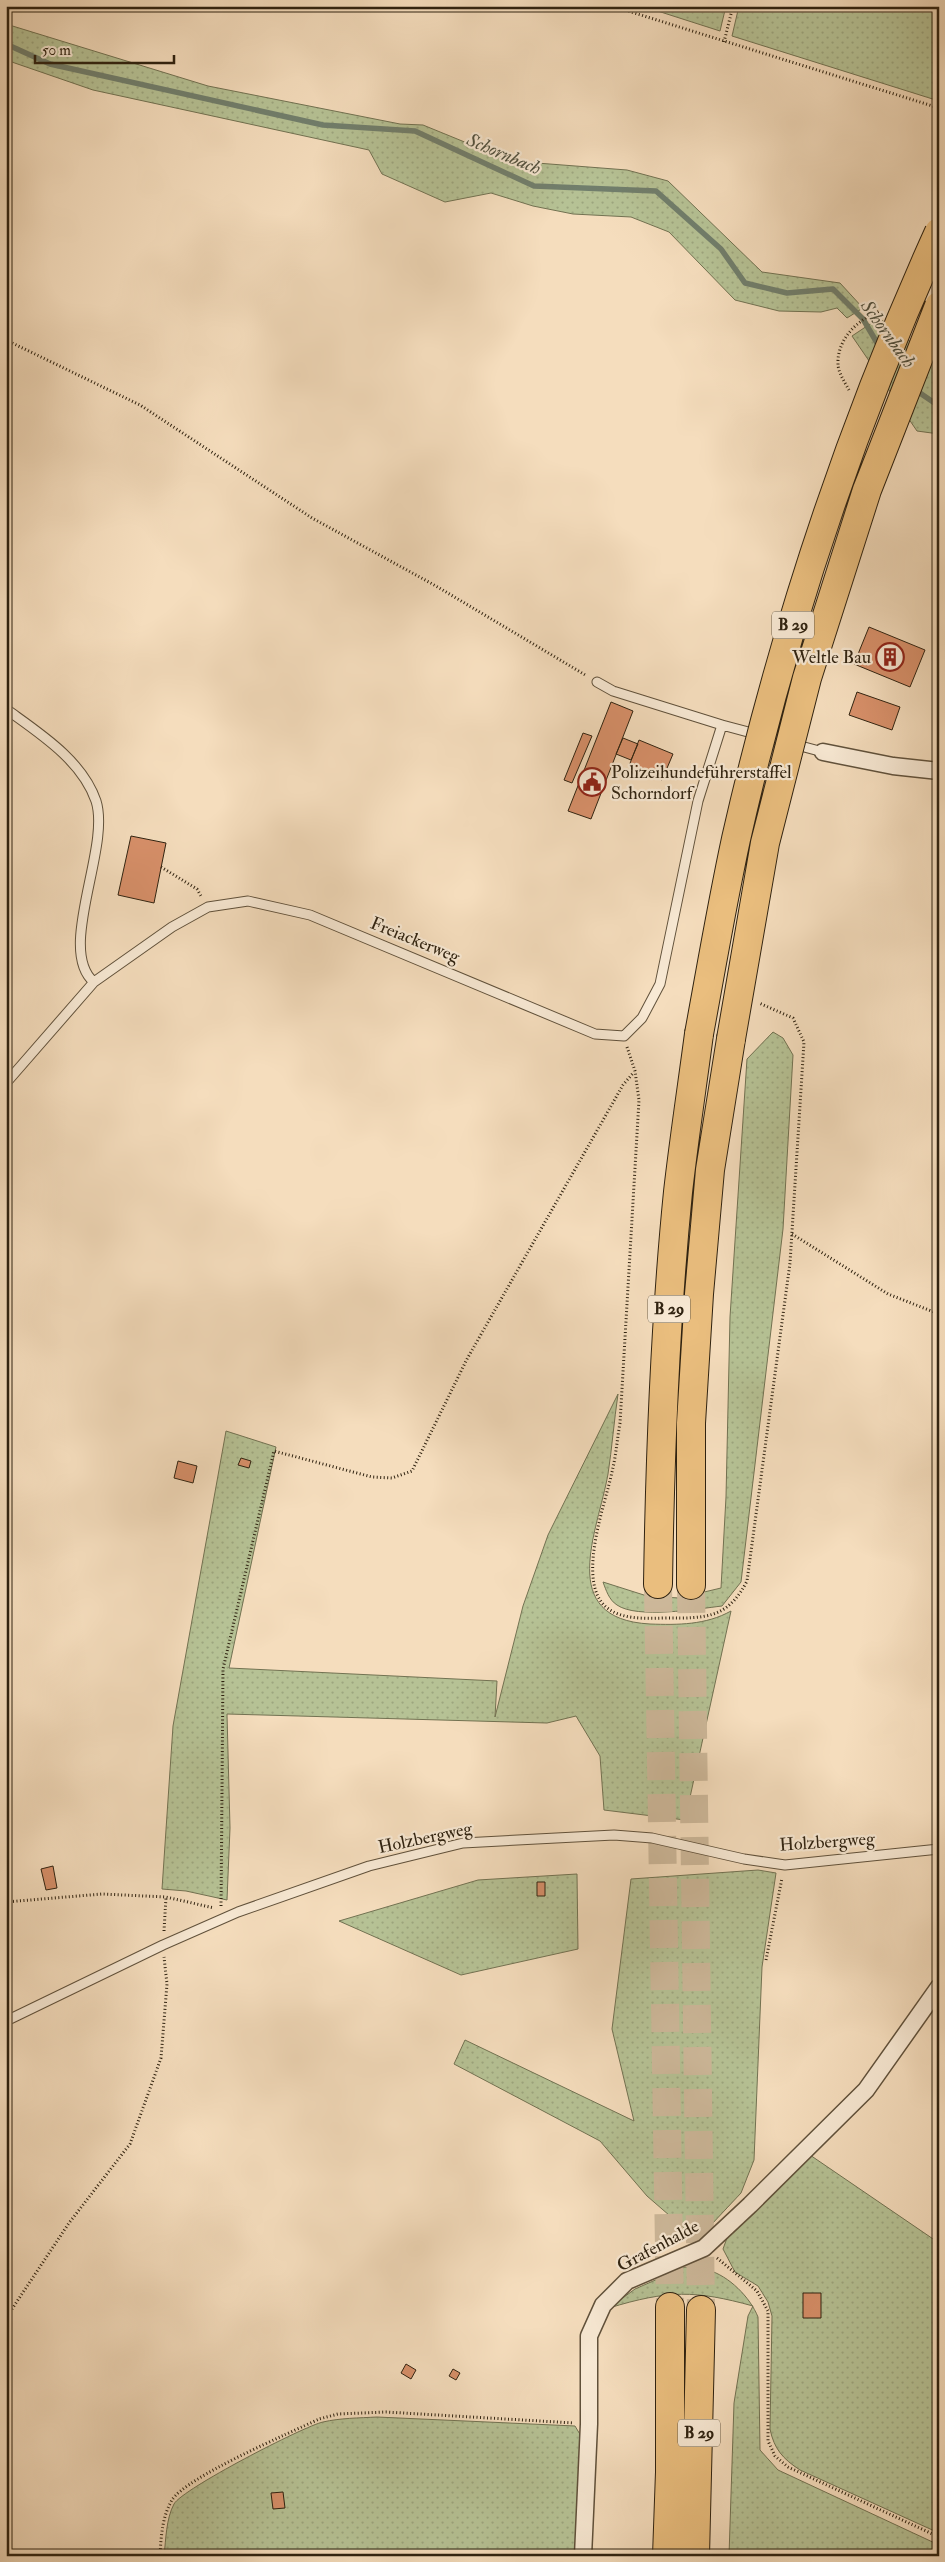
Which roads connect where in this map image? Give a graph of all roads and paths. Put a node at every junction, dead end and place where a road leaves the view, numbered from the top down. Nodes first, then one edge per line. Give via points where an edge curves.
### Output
1 (612, 6) edge
2 (733, 6) edge
3 (724, 42) junction
4 (939, 108) edge
5 (939, 232) edge
6 (939, 306) edge
7 (873, 314) dead end
8 (6, 340) edge
9 (850, 394) dead end
10 (597, 682) joint
11 (6, 709) edge
12 (722, 725) junction
13 (823, 752) joint
14 (939, 771) edge
15 (161, 868) dead end
16 (208, 907) junction
17 (94, 982) junction
18 (793, 1018) dead end
19 (624, 1036) junction
20 (635, 1071) junction
21 (6, 1083) edge
22 (792, 1234) junction
23 (939, 1314) edge
24 (658, 1584) tunnel mouth
25 (691, 1585) tunnel mouth
26 (939, 1849) edge
27 (785, 1865) junction
28 (166, 1896) junction
29 (6, 1902) edge
30 (164, 1945) junction
31 (766, 1960) dead end
32 (939, 1987) edge
33 (6, 2021) edge
34 (704, 2248) junction
35 (670, 2307) tunnel mouth
36 (701, 2310) tunnel mouth
37 (6, 2318) edge
38 (589, 2424) junction
39 (939, 2538) edge
40 (160, 2556) edge
41 (583, 2556) edge
42 (667, 2556) edge
43 (696, 2556) edge

1 - 3 path
2 - 3 path
3 - 4 path
5 - 24 highway, B 29, bridge via 899,319 841,475 779,669 736,840 699,1034 678,1191 661,1430
6 - 25 highway, B 29, bridge via 867,490 807,678 765,843 710,1170 691,1423
7 - 9 path via 854,325 842,343 838,365
8 - 10 path via 140,405 312,518 436,586
10 - 12 lane via 613,691
11 - 17 lane via 64,755 82,776 96,801 100,828 85,903 79,957 86,976
12 - 13 lane
12 - 19 lane via 698,801 660,984 642,1018
13 - 14 street via 893,766
15 - 16 path via 197,889
16 - 17 lane, Freiackerweg via 172,927
16 - 19 lane, Freiackerweg via 248,901 310,915 595,1034
17 - 21 lane, Freiackerweg
18 - 22 path via 804,1042
19 - 20 path
20 - 22 path via 638,1100 620,1424 600,1516 593,1569 595,1594 607,1608 630,1617 701,1618 724,1611 740,1595 747,1581
20 - 28 path via 622,1084 467,1359 412,1471 392,1478 372,1477 274,1451 223,1669 220,1910
22 - 23 path via 888,1294
26 - 27 lane, Holzbergweg
27 - 30 lane, Holzbergweg via 652,1838 614,1835 463,1843 368,1866 238,1912
27 - 31 path
28 - 29 path via 102,1894
28 - 30 path
30 - 33 lane, Holzbergweg
30 - 37 path via 167,1984 161,2058 130,2144 68,2222
32 - 34 street, Grafenhalde via 866,2090
34 - 38 street, Grafenhalde via 627,2282 603,2305 589,2336
34 - 39 path via 757,2290 768,2311 768,2441 775,2456 788,2468
35 - 42 highway, B 29
36 - 43 highway, B 29
38 - 40 path via 386,2412 338,2414 319,2419 201,2477 173,2499 162,2528
38 - 41 street, Grafenhalde

